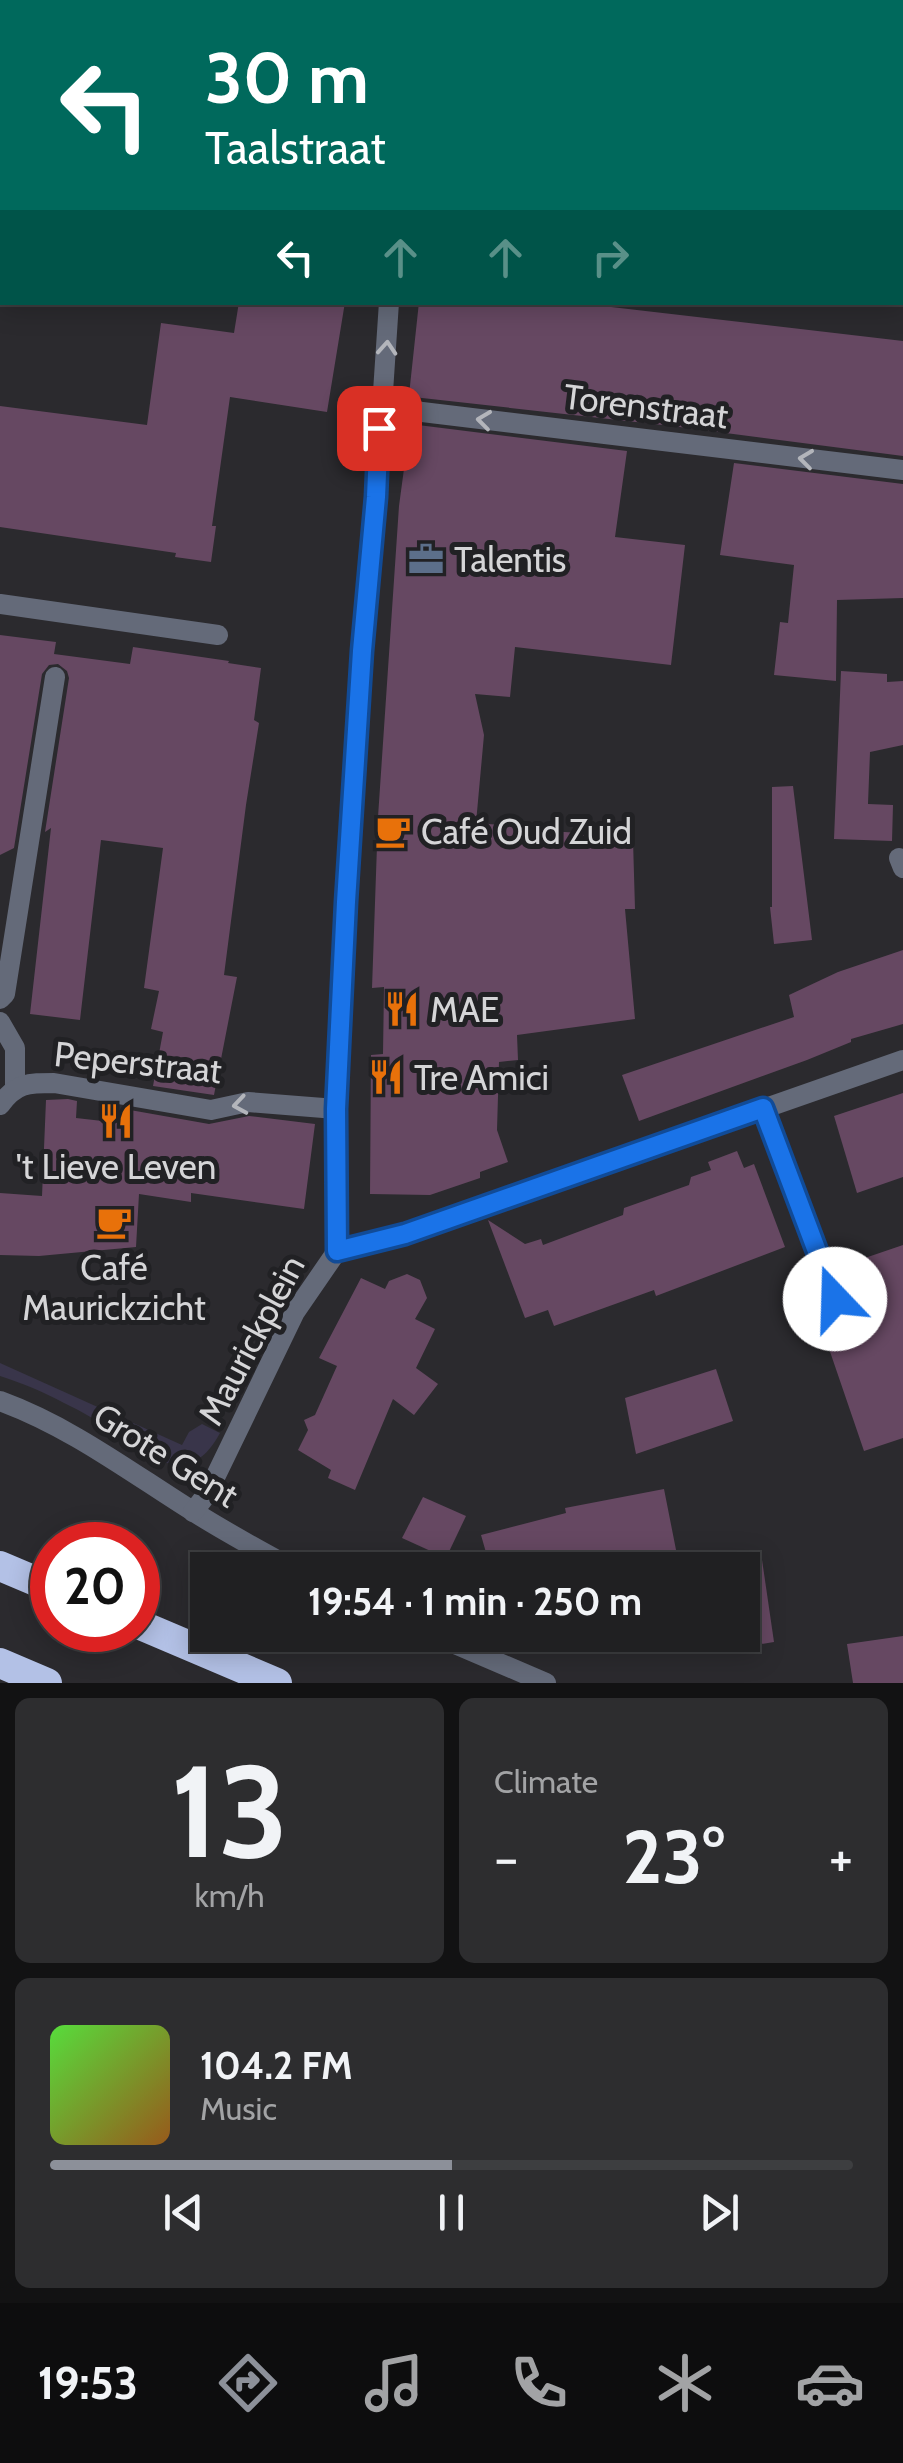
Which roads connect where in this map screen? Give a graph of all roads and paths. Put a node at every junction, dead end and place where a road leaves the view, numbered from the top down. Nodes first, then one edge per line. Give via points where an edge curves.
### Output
1 (390, 305) edge
2 (381, 406) junction
3 (903, 470) edge
4 (0, 604) edge
5 (218, 634) dead end
6 (55, 677) dead end
7 (0, 999) edge
8 (0, 1022) edge
9 (903, 1060) edge
10 (16, 1087) junction
11 (0, 1105) edge
12 (763, 1108) junction
13 (336, 1109) junction
14 (337, 1251) junction
15 (835, 1299) dead end
16 (0, 1400) edge
17 (193, 1512) junction
18 (263, 1552) edge
19 (0, 1566) edge
20 (30, 1579) edge
21 (160, 1633) edge
22 (474, 1652) edge
23 (0, 1663) edge
24 (48, 1683) edge
25 (276, 1683) edge
26 (546, 1683) edge

2 -> 1 street
3 -> 2 street, Torenstraat
2 - 13 street
4 - 5 street
6 - 7 street
8 - 10 street via 15,1048
9 - 12 street
10 - 11 street, Peperstraat
13 -> 10 street, Peperstraat via 248,1102 212,1110 54,1083
12 - 14 street via 405,1234
12 - 15 street
13 - 14 street
14 - 17 street, Maurickplein via 295,1312
16 - 17 street, Grote Gent via 110,1456
17 - 18 street, Grote Gent
19 - 20 highway
21 - 25 highway
22 - 26 street
23 - 24 highway

